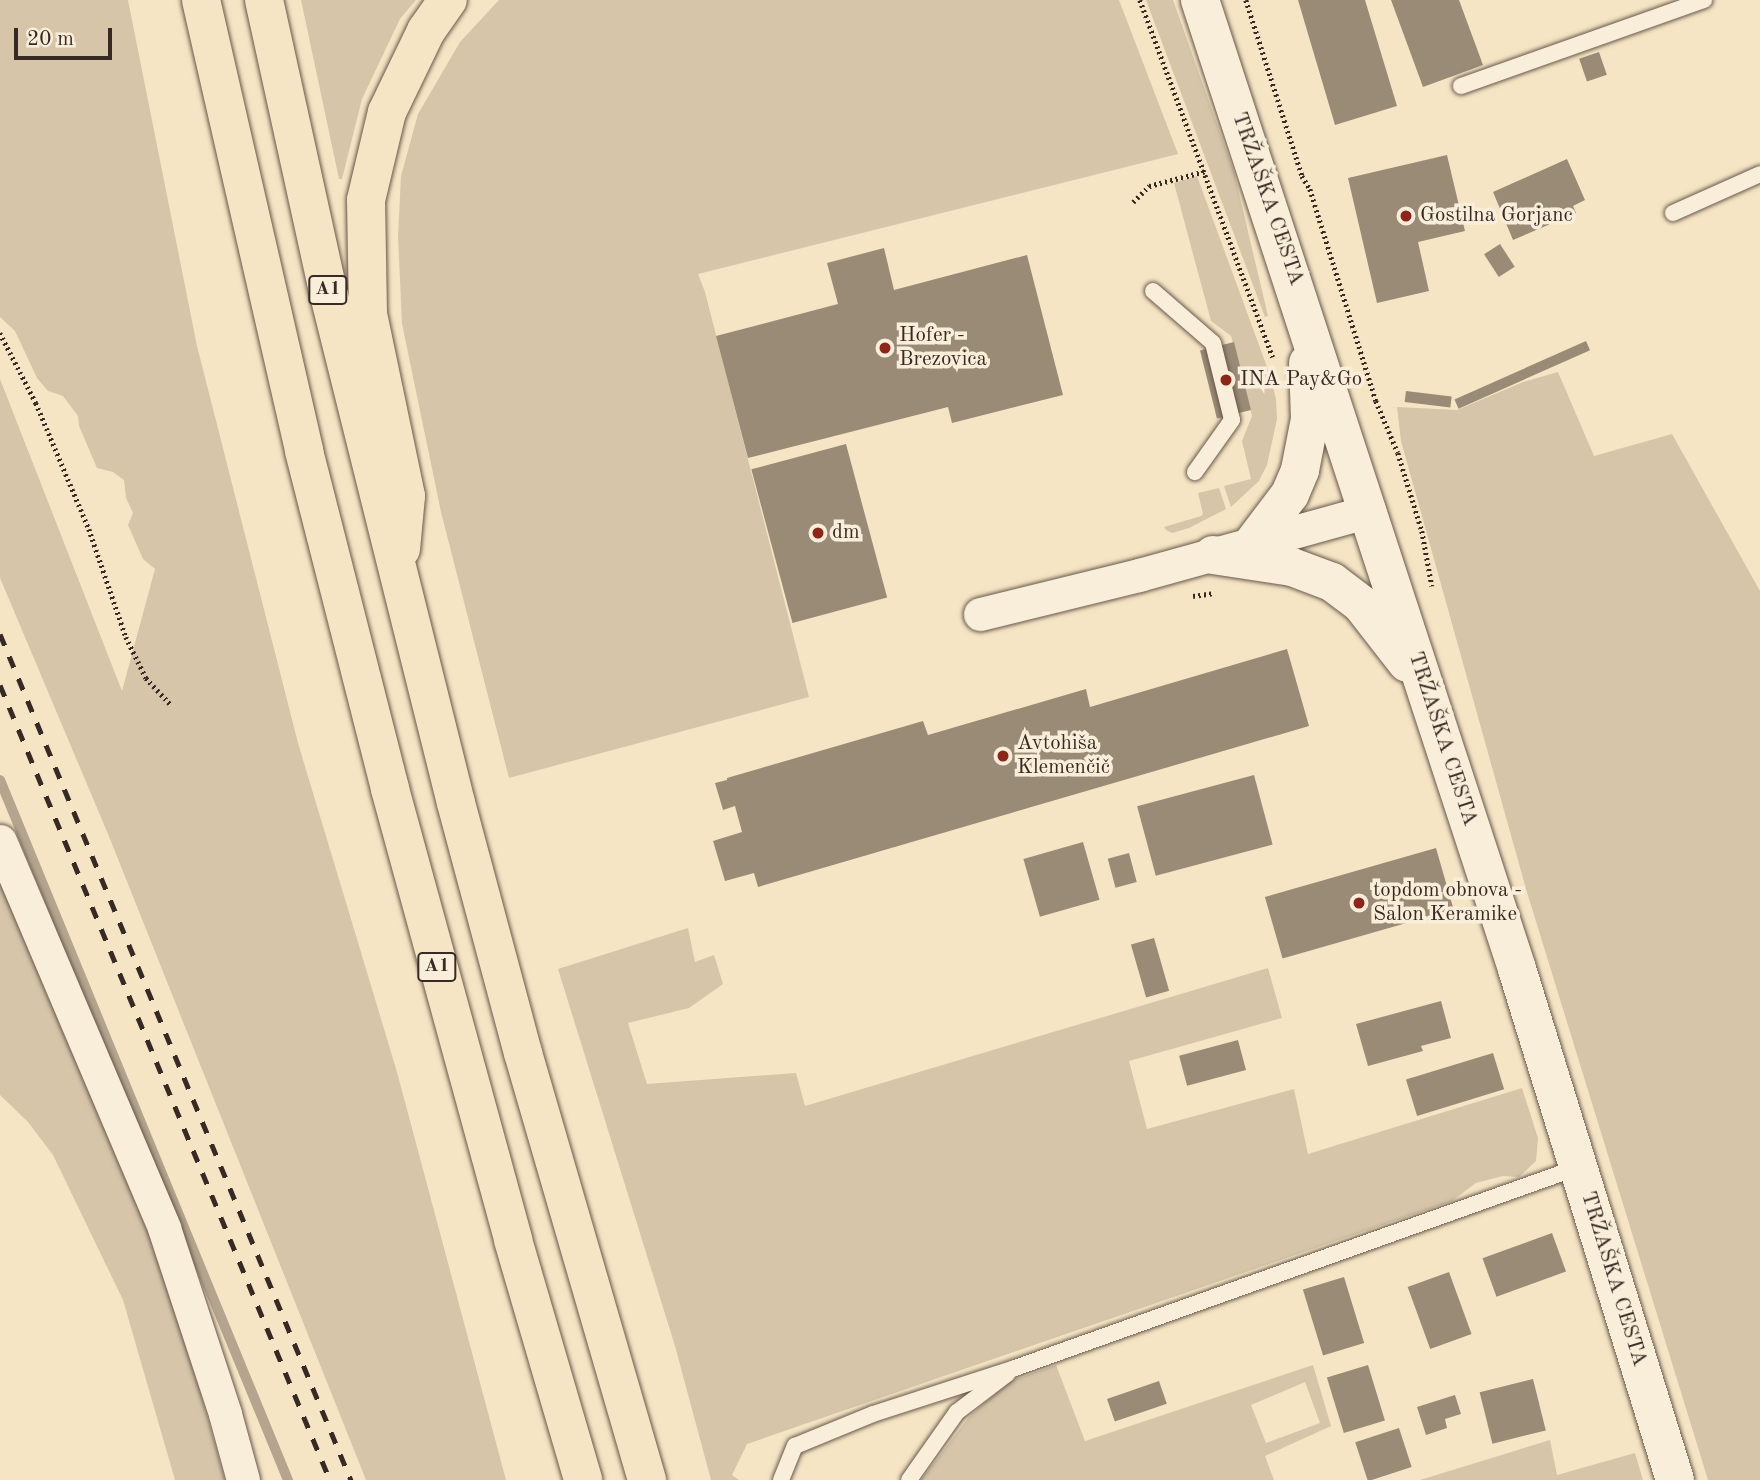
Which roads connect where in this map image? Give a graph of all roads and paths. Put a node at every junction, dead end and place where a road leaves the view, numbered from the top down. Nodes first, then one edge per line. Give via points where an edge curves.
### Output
1 (201, 0) edge
2 (264, 0) edge
3 (448, 0) edge
4 (1140, 0) edge
5 (1200, 0) edge
6 (1245, 0) edge
7 (1704, 0) edge
8 (1461, 86) dead end
9 (1206, 171) junction
10 (1760, 174) edge
11 (1310, 189) dead end
12 (1133, 202) dead end
13 (1673, 213) dead end
14 (1153, 291) dead end
15 (1306, 316) junction
16 (0, 333) edge
17 (1276, 364) dead end
18 (1195, 472) dead end
19 (1369, 511) junction
20 (1253, 543) junction
21 (1213, 555) junction
22 (399, 579) junction
23 (980, 614) dead end
24 (1425, 687) junction
25 (171, 705) dead end
26 (0, 841) edge
27 (1579, 1167) junction
28 (1015, 1368) junction
29 (243, 1480) edge
30 (583, 1480) edge
31 (647, 1480) edge
32 (781, 1480) edge
33 (909, 1480) edge
34 (1675, 1480) edge

1 - 30 highway, A1 via 304,451 390,789
2 - 22 highway, A1 via 329,295
3 - 22 highway via 426,31 387,112 366,200 368,314 406,496
4 - 9 path
5 - 15 main road, TRŽAŠKA CESTA
6 - 11 path, TRŽAŠKA CESTA
7 - 8 lane
9 - 12 path via 1149,186
9 - 17 path
10 - 13 lane
14 - 18 lane via 1213,343 1232,420
15 - 19 main road, TRŽAŠKA CESTA
15 - 20 main road via 1310,419 1306,447 1290,494
16 - 25 path via 36,403 89,529 126,637 146,678
19 - 20 street
19 - 24 main road, TRŽAŠKA CESTA
20 - 21 street
21 - 23 street
21 - 24 main road via 1292,567 1332,582 1362,605
22 - 31 highway, A1 via 523,1053
24 - 27 main road, TRŽAŠKA CESTA
26 - 29 street via 164,1228
27 - 28 lane
27 - 34 main road, TRŽAŠKA CESTA
28 - 32 lane via 873,1414 795,1446
28 - 33 lane via 957,1412

